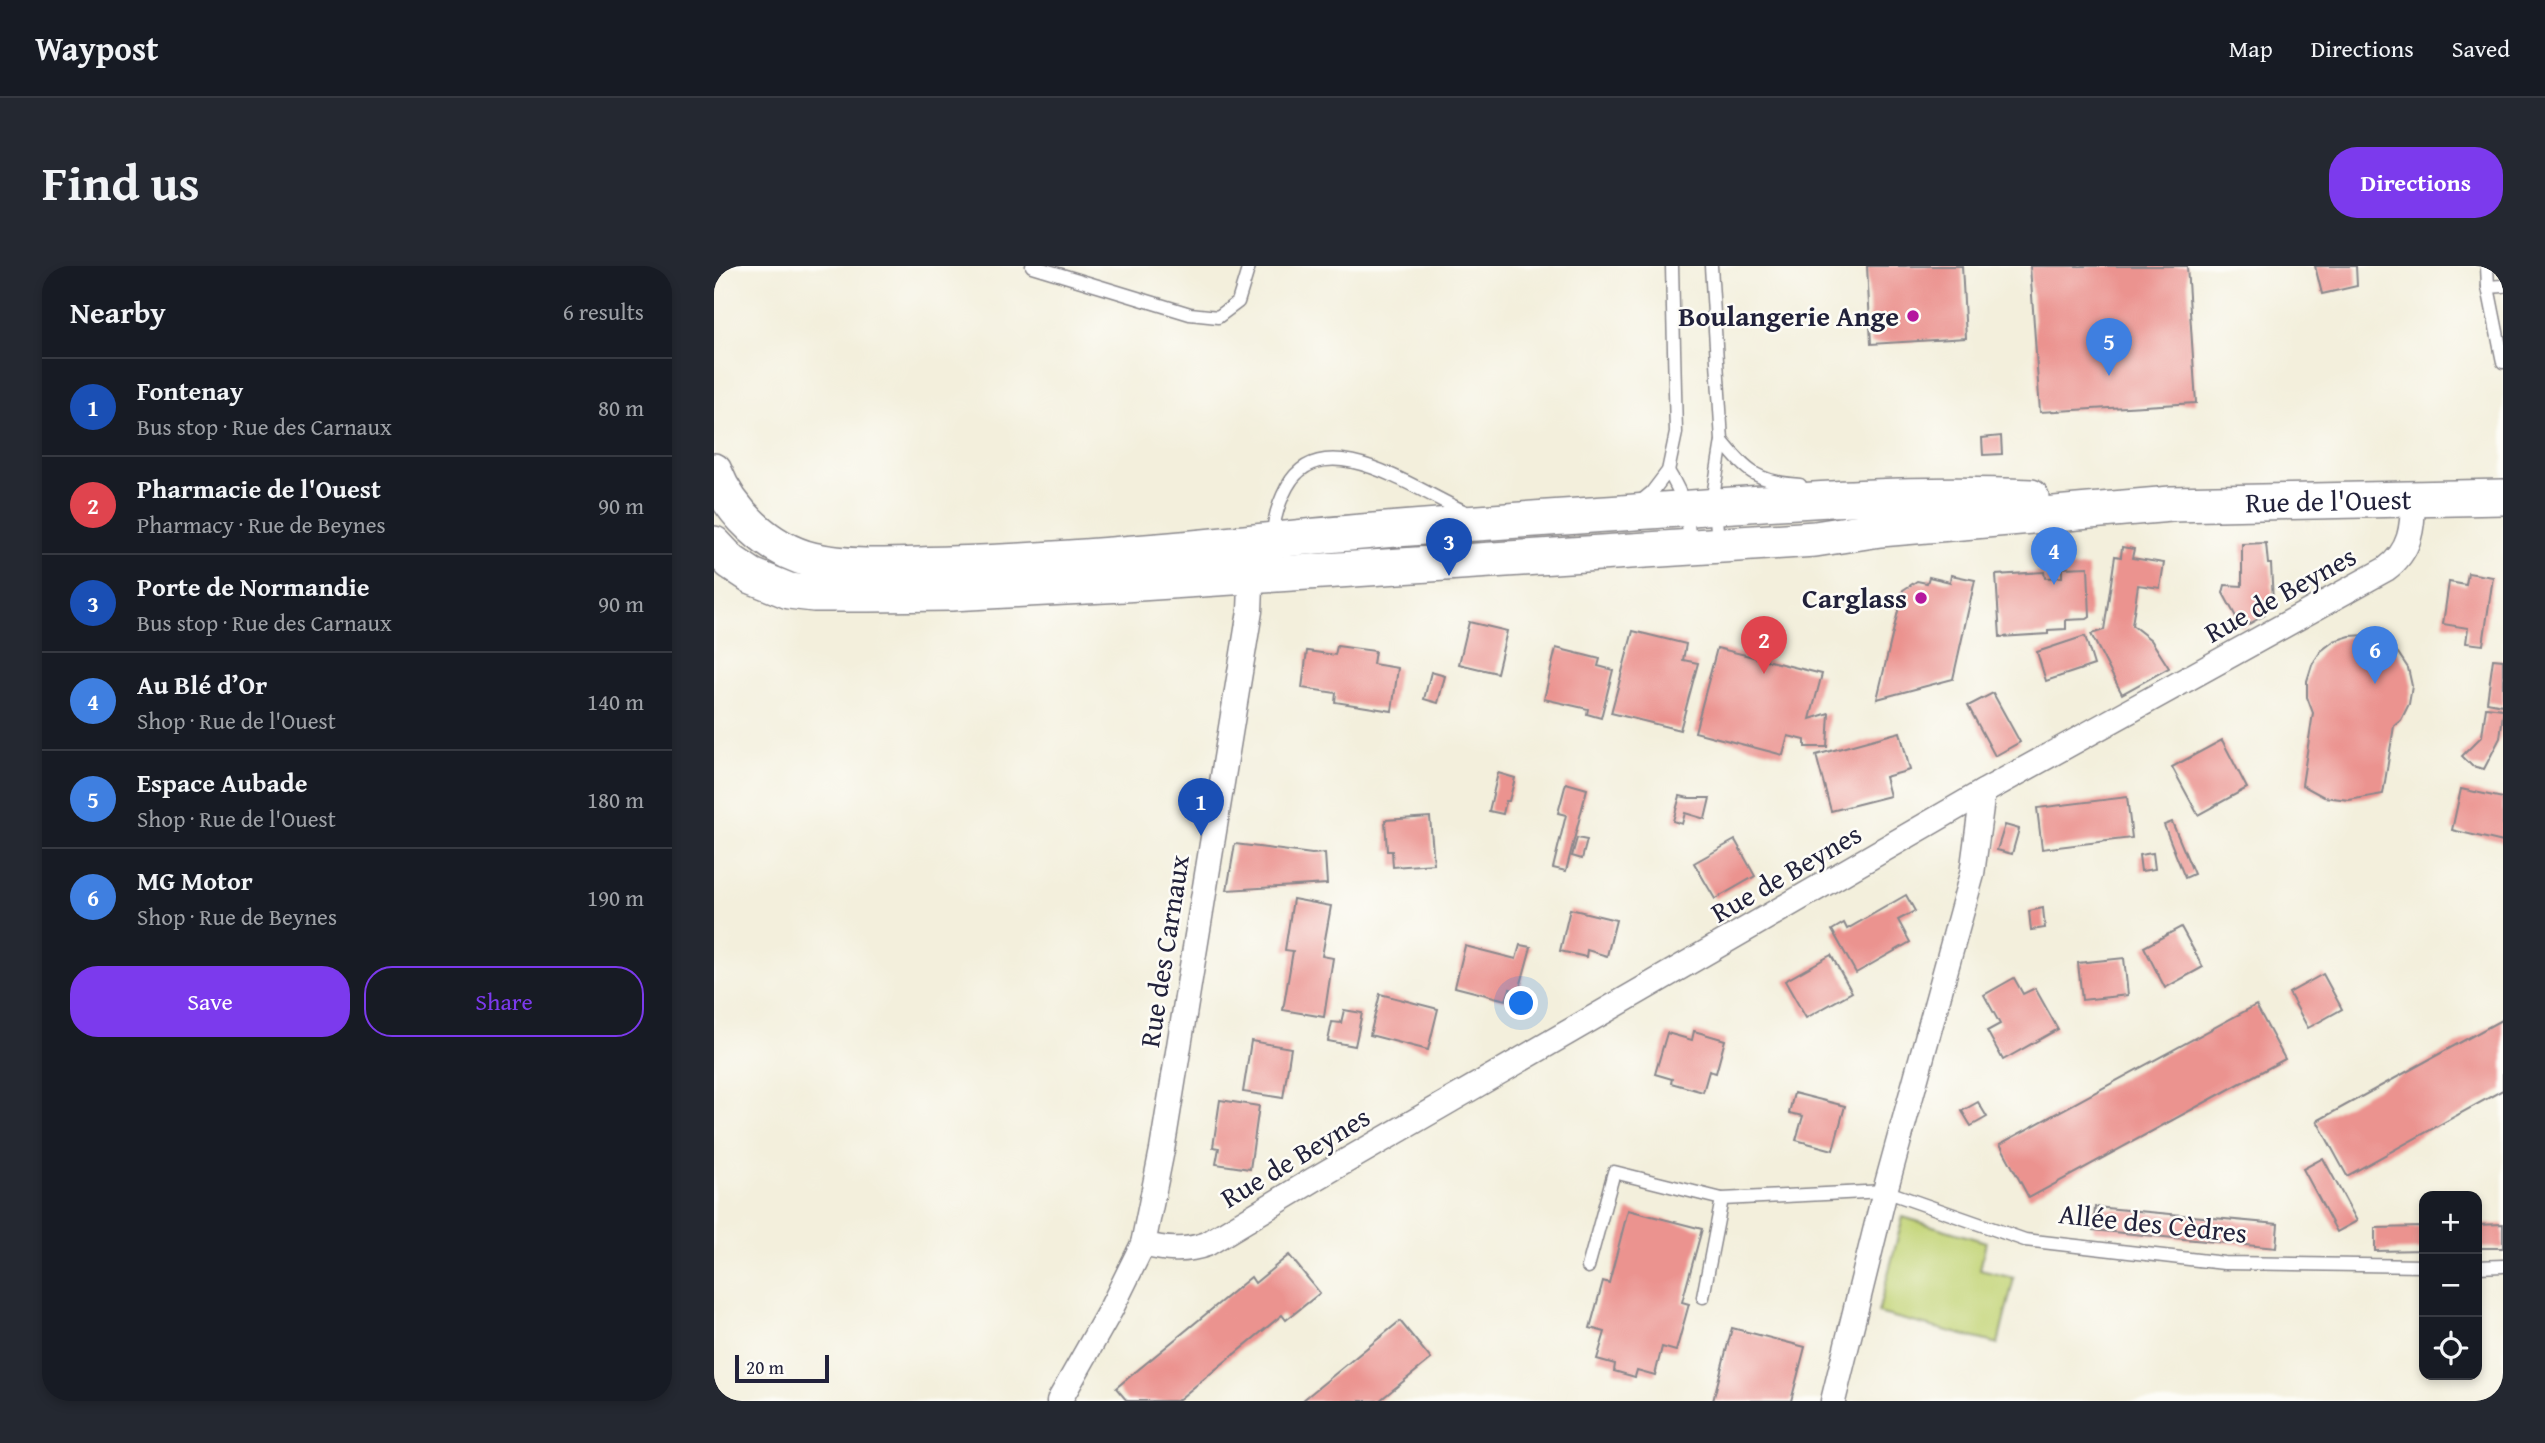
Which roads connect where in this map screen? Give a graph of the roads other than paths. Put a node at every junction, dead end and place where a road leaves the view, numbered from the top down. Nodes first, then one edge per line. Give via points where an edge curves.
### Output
1 (1032, 266) edge
2 (1249, 266) edge
3 (1672, 266) edge
4 (1711, 266) edge
5 (2487, 266) edge
6 (2503, 286) edge
7 (2488, 287) junction
8 (2503, 362) edge
9 (1722, 441) junction
10 (714, 471) edge
11 (1668, 471) junction
12 (1947, 494) junction
13 (2497, 495) edge
14 (2413, 498) junction
15 (2171, 504) junction
16 (1701, 508) junction
17 (731, 512) edge
18 (1626, 513) junction
19 (1508, 520) junction
20 (1704, 546) junction
21 (715, 547) edge
22 (1267, 557) junction
23 (1983, 792) junction
24 (1885, 1191) junction
25 (1722, 1199) junction
26 (1143, 1244) junction
27 (2419, 1266) edge
28 (2503, 1266) edge
29 (1588, 1267) dead end
30 (2482, 1267) edge
31 (1703, 1297) dead end
32 (1059, 1401) edge
33 (1833, 1401) edge

1 - 2 lane via 1190,314 1218,317 1238,302
3 - 11 lane via 1676,433
4 - 9 lane
5 - 7 lane
6 - 7 lane
7 - 8 lane
9 - 12 lane via 1745,468 1773,483
9 - 16 lane via 1714,489
10 - 17 main road
11 - 16 lane via 1680,491
11 - 18 lane via 1652,492
12 - 15 main road
12 - 16 main road
13 - 14 main road, Rue de l'Ouest
14 - 15 main road, Rue de l'Ouest
14 - 23 street, Rue de Beynes via 2411,536 2405,551 2386,569
15 - 20 main road
16 - 18 main road
16 - 20 lane
16 - 20 lane
17 - 21 street
17 - 22 main road via 766,538 807,559 832,564
18 - 19 main road
19 - 22 main road
19 - 22 lane via 1467,513 1362,462 1325,458 1295,473 1277,505
20 - 22 main road
21 - 22 main road via 752,576 789,591 814,594 951,593
22 - 26 street, Rue des Carnaux via 1250,611
23 - 24 street via 1972,874
23 - 26 street, Rue de Beynes via 1207,1244 1192,1250
24 - 25 lane, Allée des Cèdres
24 - 27 lane, Allée des Cèdres via 2025,1240 2224,1263
24 - 33 street
25 - 29 lane, Allée des Cèdres via 1614,1172
25 - 31 lane
26 - 32 street, Rue des Carnaux
28 - 30 lane

